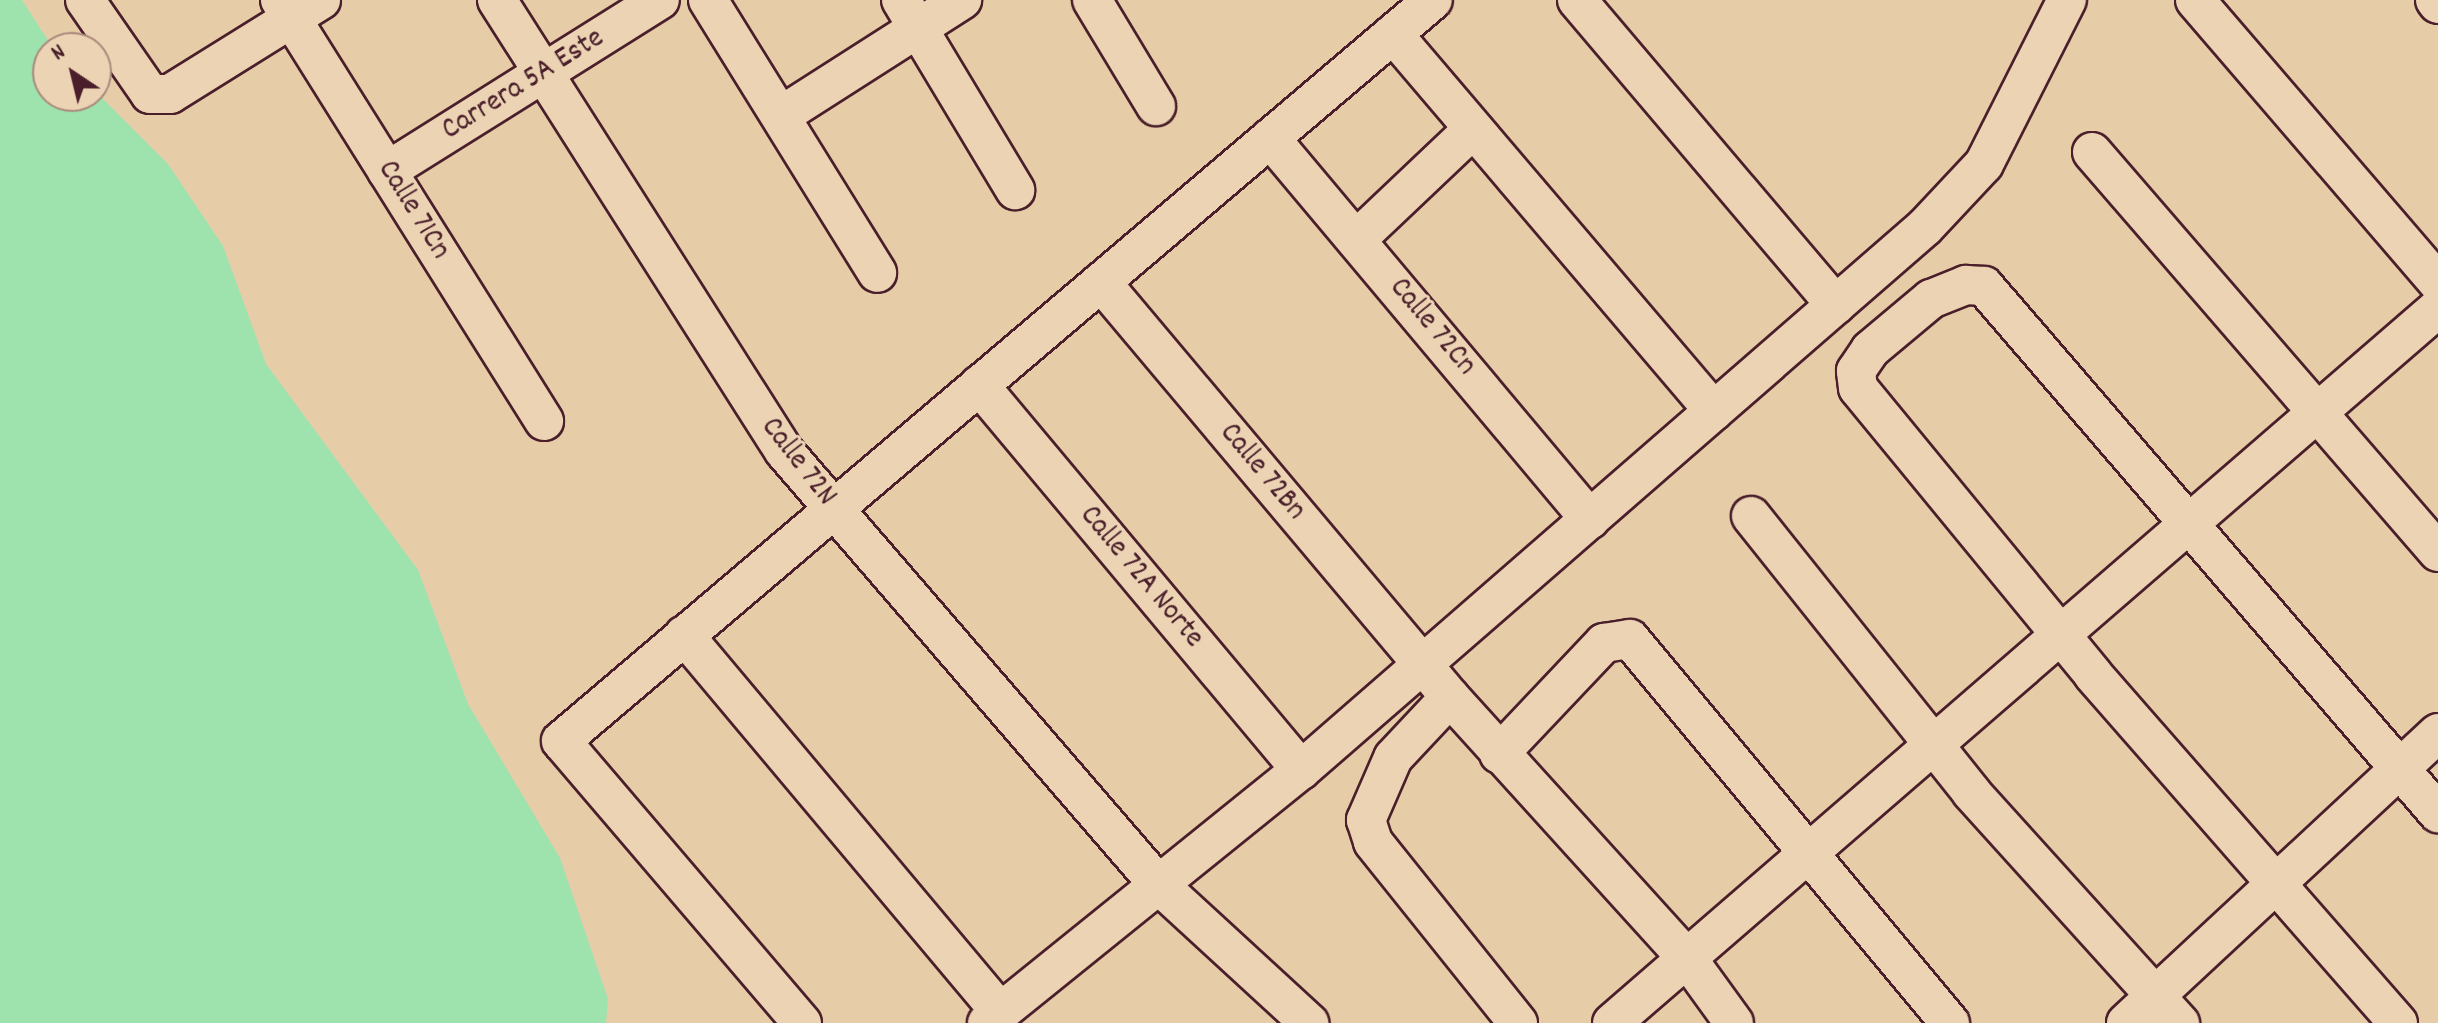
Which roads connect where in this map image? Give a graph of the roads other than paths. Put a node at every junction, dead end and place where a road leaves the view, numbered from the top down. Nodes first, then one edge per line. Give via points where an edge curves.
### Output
1 (85, 0) edge
2 (497, 0) edge
3 (660, 0) edge
4 (708, 0) edge
5 (962, 0) edge
6 (1092, 0) edge
7 (1433, 0) edge
8 (1577, 0) edge
9 (2067, 0) edge
10 (2195, 0) edge
11 (297, 6) edge
12 (910, 14) edge
13 (1393, 34) junction
14 (542, 74) junction
15 (1156, 106) dead end
16 (782, 115) junction
17 (1473, 129) junction
18 (1270, 138) junction
19 (2092, 152) dead end
20 (387, 171) junction
21 (1015, 190) dead end
22 (1356, 240) junction
23 (877, 273) dead end
24 (1101, 282) junction
25 (2438, 283) edge
26 (1836, 305) junction
27 (2438, 308) edge
28 (979, 385) junction
29 (1714, 411) junction
30 (2317, 412) junction
31 (544, 421) dead end
32 (833, 509) junction
33 (1751, 516) dead end
34 (1590, 519) junction
35 (2188, 524) junction
36 (2438, 552) edge
37 (684, 635) junction
38 (2060, 635) junction
39 (1422, 664) junction
40 (1450, 697) junction
41 (2438, 733) edge
42 (1933, 745) junction
43 (1499, 754) junction
44 (2400, 769) junction
45 (1301, 770) junction
46 (2438, 813) edge
47 (1807, 855) junction
48 (2278, 882) junction
49 (1157, 883) junction
50 (1687, 958) junction
51 (2168, 1009) edge
52 (994, 1017) edge
53 (802, 1023) edge
54 (1309, 1023) edge
55 (1518, 1023) edge
56 (1612, 1023) edge
57 (1734, 1023) edge
58 (1950, 1023) edge
59 (2126, 1023) edge
60 (2398, 1023) edge

1 - 11 street via 150,94 170,94
2 - 14 street, Calle 72N
3 - 14 street, Carrera 5A Este
4 - 16 street
5 - 12 street
6 - 15 street
7 - 13 street
8 - 26 street
9 - 26 street via 1984,164
10 - 25 street
11 - 20 street, Calle 71Cn
12 - 16 street
12 - 21 street
13 - 17 street
13 - 18 street
14 - 20 street, Carrera 5A Este
14 - 32 street, Calle 72N via 727,368
16 - 23 street
17 - 22 street
17 - 29 street
18 - 22 street, Calle 72Cn
18 - 24 street
19 - 30 street
20 - 31 street, Calle 71Cn
22 - 34 street, Calle 72Cn
24 - 28 street
24 - 39 street, Calle 72Bn
26 - 29 street
27 - 30 street
28 - 32 street
28 - 45 street, Calle 72A Norte
29 - 34 street
30 - 35 street
30 - 36 street
32 - 37 street
32 - 49 street, Calle 72N
33 - 42 street
34 - 39 street
35 - 38 street
35 - 38 street via 1984,286 1966,285 1931,299 1870,350 1856,371 1858,388
35 - 44 street
37 - 52 street
37 - 53 street via 561,741
38 - 42 street
38 - 48 street
39 - 40 street, Calle 72Bn
39 - 45 street
40 - 43 street, Calle 72Bn
40 - 55 street via 1393,758 1366,820 1373,842
41 - 44 street
42 - 47 street
42 - 51 street
43 - 47 street via 1604,643 1621,636
43 - 50 street, Calle 72Bn
44 - 46 street
44 - 48 street
45 - 49 street
47 - 50 street
47 - 58 street
48 - 51 street
48 - 60 street
49 - 52 street
49 - 54 street, Calle 72N
50 - 56 street
50 - 57 street, Calle 72Bn
51 - 59 street

